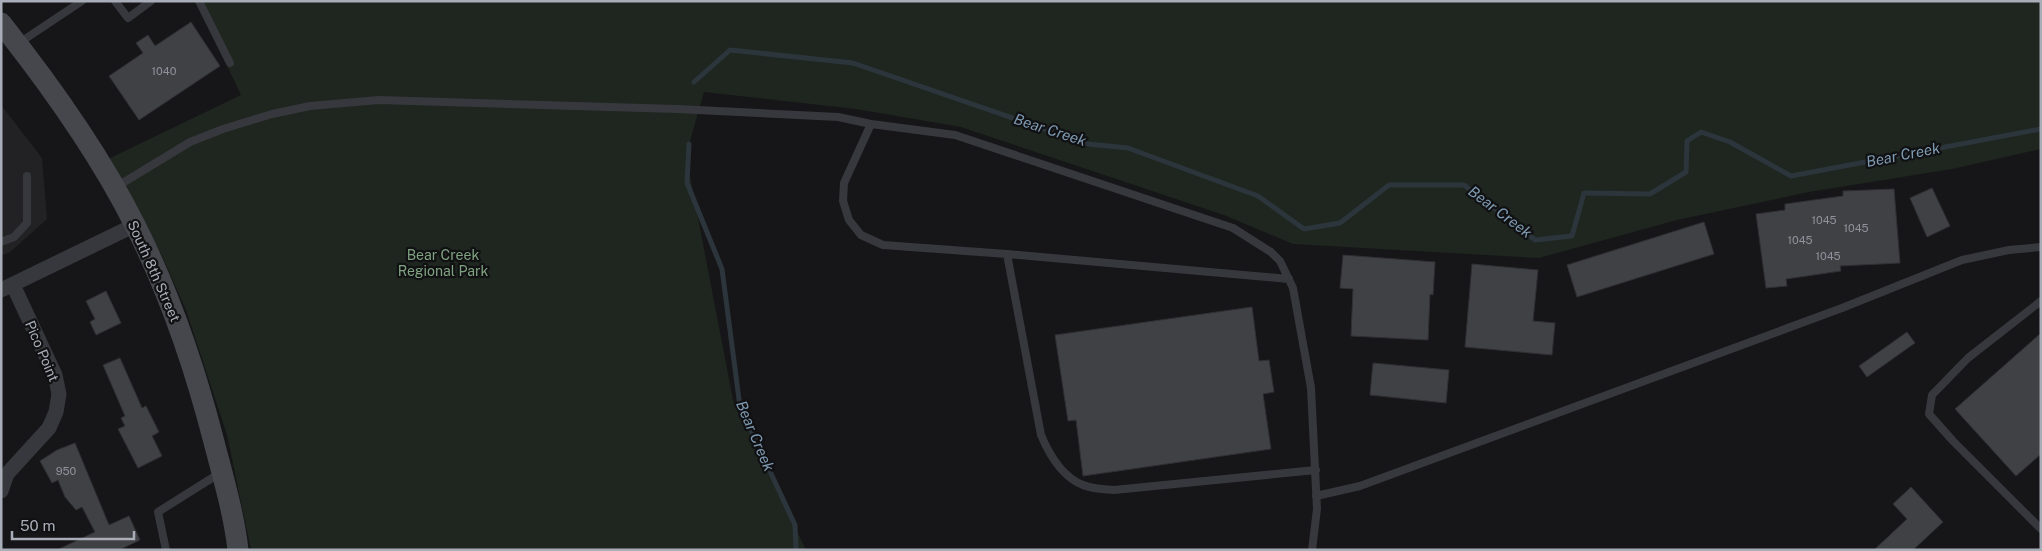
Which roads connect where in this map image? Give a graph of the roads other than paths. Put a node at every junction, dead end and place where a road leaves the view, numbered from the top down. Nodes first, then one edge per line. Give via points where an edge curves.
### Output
1 (82, 1) edge
2 (115, 1) edge
3 (151, 1) edge
4 (199, 1) edge
5 (1, 23) edge
6 (18, 44) junction
7 (230, 63) dead end
8 (871, 124) junction
9 (27, 176) dead end
10 (115, 188) junction
11 (135, 225) junction
12 (1, 242) edge
13 (2041, 247) edge
14 (1007, 254) junction
15 (1289, 279) junction
16 (7, 287) edge
17 (2041, 302) edge
18 (1316, 470) junction
19 (222, 472) junction
20 (1, 491) edge
21 (1316, 496) junction
22 (2041, 529) edge
23 (166, 550) edge
24 (238, 550) edge
25 (1312, 550) edge

1 - 6 lane
2 - 3 lane via 128,18
4 - 7 lane
5 - 6 main road, South 8th Street
6 - 10 main road, South 8th Street via 63,105
8 - 10 lane via 838,117 677,109 378,100 337,103 272,114 222,129 190,142
8 - 14 lane via 844,183 843,201 850,220 861,235 883,245
8 - 15 lane via 955,135 1233,228 1271,252
9 - 12 lane via 27,223 14,237
10 - 11 main road, South 8th Street
11 - 16 street
11 - 19 main road, South 8th Street via 177,321 198,382
13 - 21 lane via 1962,260 1842,308 1360,486
14 - 15 lane
14 - 18 lane via 1041,435 1048,452 1067,476 1083,486 1114,490
15 - 18 lane via 1311,388
16 - 20 street, Pico Point via 55,376 59,394 49,428 7,474
17 - 22 lane via 1968,358 1932,395 1929,414
18 - 21 lane
19 - 23 lane via 158,512
19 - 24 main road, South 8th Street
21 - 25 lane

